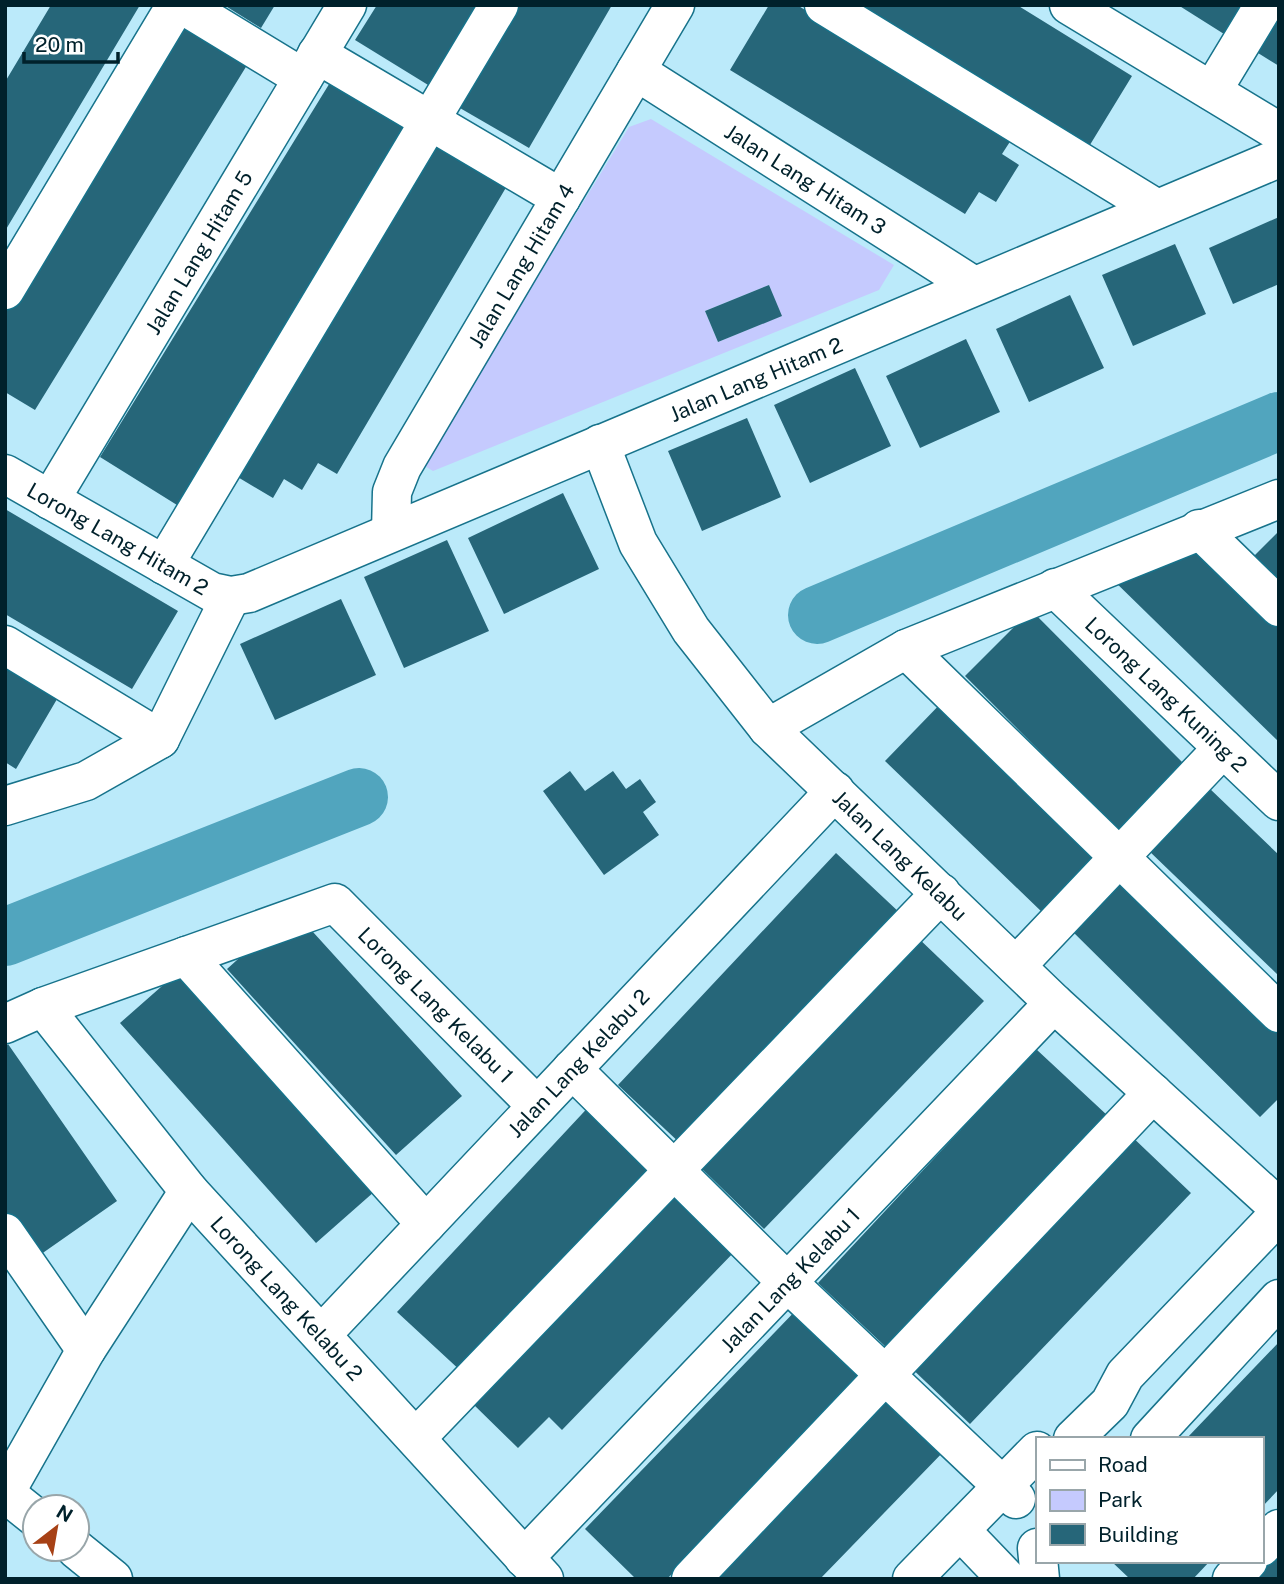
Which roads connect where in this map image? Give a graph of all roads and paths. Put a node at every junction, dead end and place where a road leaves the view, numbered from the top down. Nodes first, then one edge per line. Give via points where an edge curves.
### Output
1 (176, 5) edge
2 (184, 5) edge
3 (347, 5) edge
4 (499, 5) edge
5 (675, 5) edge
6 (824, 5) edge
7 (1069, 5) edge
8 (1264, 5) edge
9 (310, 66) junction
10 (636, 71) junction
11 (1212, 92) junction
12 (429, 121) junction
13 (1279, 132) edge
14 (1279, 158) edge
15 (561, 198) junction
16 (1157, 209) junction
17 (974, 286) junction
18 (5, 290) edge
19 (600, 444) junction
20 (5, 474) edge
21 (1279, 499) edge
22 (50, 500) junction
23 (1199, 529) junction
24 (391, 532) junction
25 (164, 565) junction
26 (1055, 588) junction
27 (232, 596) junction
28 (1279, 607) edge
29 (5, 645) edge
30 (906, 649) junction
31 (768, 727) junction
32 (160, 739) junction
33 (1223, 748) junction
34 (835, 791) junction
35 (1279, 801) edge
36 (5, 806) edge
37 (1119, 857) junction
38 (941, 893) junction
39 (186, 956) junction
40 (1016, 966) junction
41 (1054, 1003) junction
42 (43, 1007) junction
43 (1279, 1013) edge
44 (5, 1024) edge
45 (572, 1069) junction
46 (1153, 1093) junction
47 (537, 1106) junction
48 (674, 1170) junction
49 (189, 1191) junction
50 (1279, 1211) edge
51 (426, 1224) junction
52 (5, 1233) edge
53 (787, 1282) junction
54 (1279, 1299) edge
55 (321, 1334) junction
56 (86, 1350) junction
57 (885, 1375) junction
58 (1070, 1437) edge
59 (1152, 1437) edge
60 (416, 1438) junction
61 (1036, 1453) edge
62 (1019, 1487) edge
63 (5, 1493) edge
64 (21, 1506) edge
65 (1279, 1529) edge
66 (1263, 1545) edge
67 (958, 1557) edge
68 (91, 1561) edge
69 (1246, 1563) edge
70 (534, 1568) edge
71 (113, 1579) edge
72 (691, 1579) edge
73 (912, 1579) edge
74 (1007, 1579) edge
75 (1232, 1579) edge

1 - 18 street
2 - 9 street
3 - 9 street, Jalan Lang Hitam 5
4 - 12 street
5 - 10 street, Jalan Lang Hitam 4
6 - 16 street
7 - 11 street
8 - 11 street
9 - 12 street
9 - 22 street, Jalan Lang Hitam 5
10 - 15 street, Jalan Lang Hitam 4
10 - 17 street, Jalan Lang Hitam 3
11 - 13 street
12 - 15 street
12 - 25 street
14 - 16 street, Jalan Lang Hitam 2
15 - 24 street, Jalan Lang Hitam 4 via 402,467 392,492
16 - 17 street, Jalan Lang Hitam 2
17 - 19 street, Jalan Lang Hitam 2
19 - 24 street, Jalan Lang Hitam 2
19 - 31 street, Jalan Lang Kelabu via 638,543 691,630
20 - 22 street, Lorong Lang Hitam 2
21 - 23 street
22 - 25 street, Lorong Lang Hitam 2
23 - 26 street
23 - 28 street
24 - 27 street, Jalan Lang Hitam 2
25 - 27 street, Lorong Lang Hitam 2 via 212,592
26 - 30 street
26 - 33 street, Lorong Lang Kuning 2
27 - 32 street
29 - 32 street
30 - 31 street
30 - 37 street
31 - 34 street, Jalan Lang Kelabu
32 - 36 street via 86,781
33 - 35 street, Lorong Lang Kuning 2
33 - 37 street
34 - 38 street, Jalan Lang Kelabu
34 - 45 street, Jalan Lang Kelabu 2
37 - 40 street
37 - 43 street
38 - 40 street, Jalan Lang Kelabu
38 - 48 street
39 - 42 street
39 - 47 street, Lorong Lang Kelabu 1 via 335,903
39 - 51 street
40 - 41 street, Jalan Lang Kelabu
41 - 46 street, Jalan Lang Kelabu
41 - 53 street, Jalan Lang Kelabu 1
42 - 44 street
42 - 49 street, Lorong Lang Kelabu 2
45 - 47 street, Jalan Lang Kelabu 2
45 - 48 street
46 - 50 street, Jalan Lang Kelabu
46 - 57 street
47 - 51 street, Jalan Lang Kelabu 2
48 - 53 street
48 - 60 street
49 - 55 street, Lorong Lang Kelabu 2
49 - 56 street
50 - 58 street via 1125,1375 1110,1403
51 - 55 street, Jalan Lang Kelabu 2
52 - 56 street
53 - 57 street
53 - 70 street, Jalan Lang Kelabu 1
54 - 59 street
55 - 60 street, Lorong Lang Kelabu 2
56 - 63 street
57 - 62 street
57 - 72 street
60 - 70 street, Lorong Lang Kelabu 2
61 - 62 street
62 - 67 street
63 - 64 street
65 - 66 street
67 - 73 street
67 - 74 street
68 - 71 street
69 - 75 street

